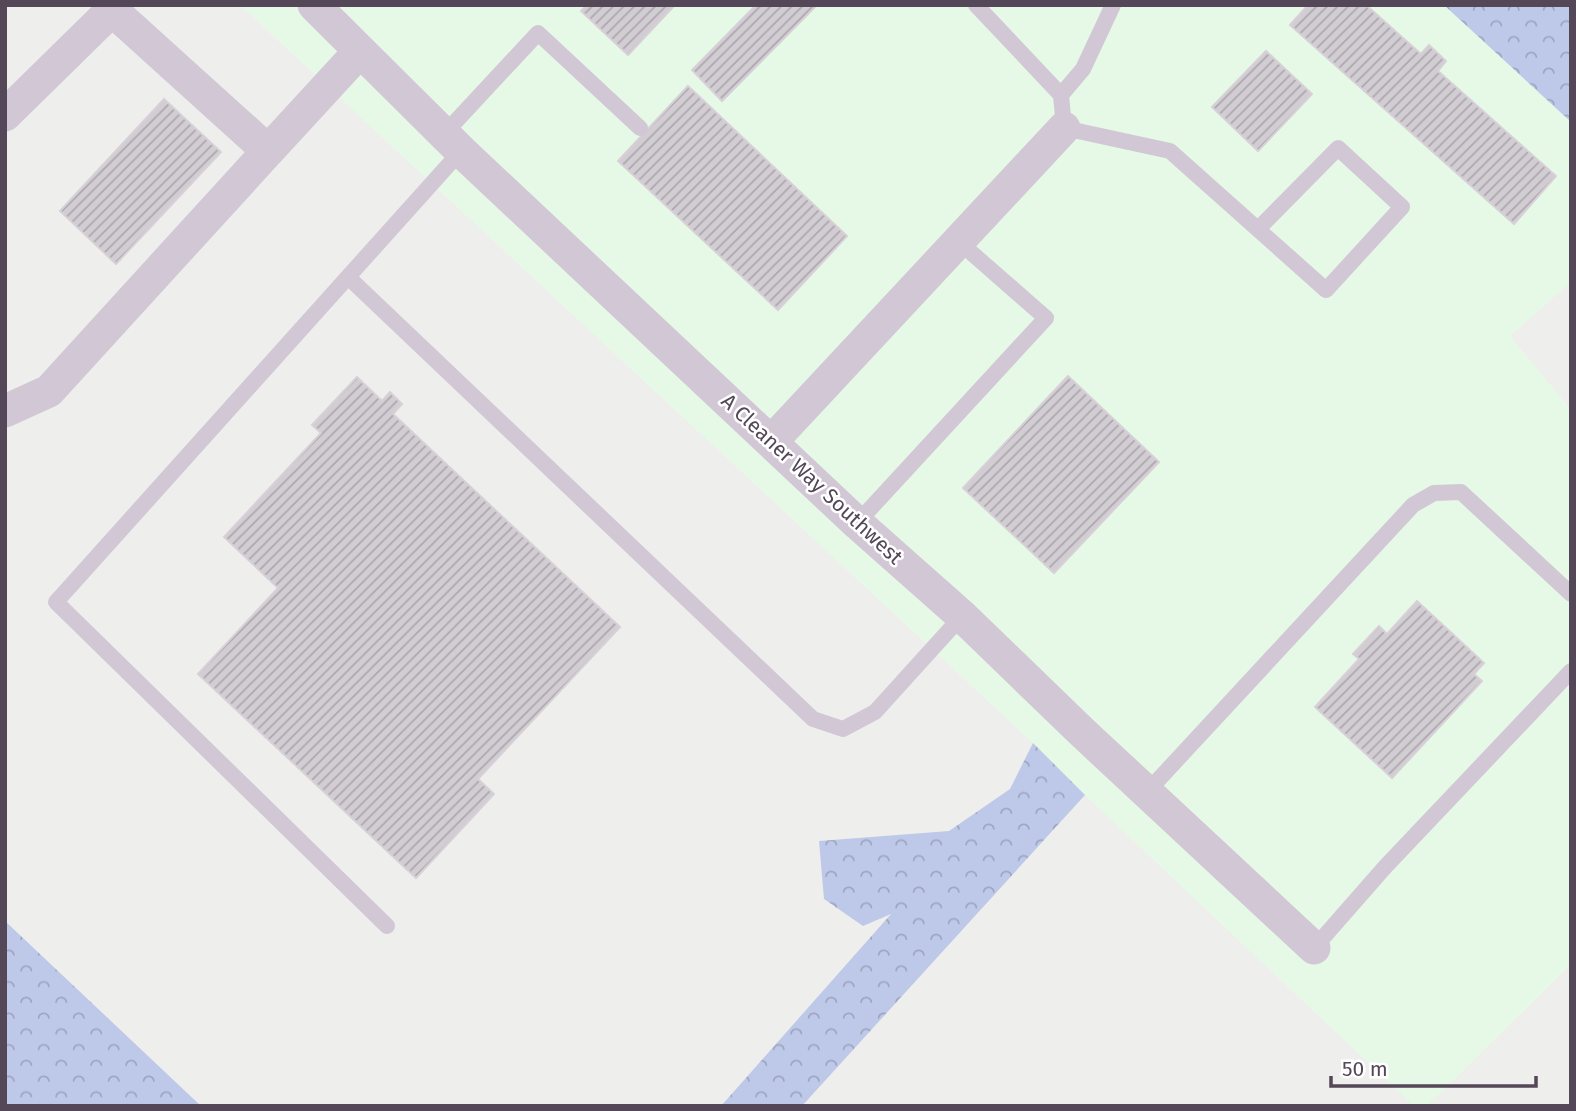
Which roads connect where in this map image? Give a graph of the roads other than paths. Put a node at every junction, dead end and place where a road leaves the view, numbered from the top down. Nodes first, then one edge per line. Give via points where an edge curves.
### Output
1 (314, 5) edge
2 (976, 5) edge
3 (1113, 5) edge
4 (360, 51) junction
5 (1061, 94) junction
6 (5, 115) edge
7 (640, 128) dead end
8 (1064, 128) junction
9 (452, 143) junction
10 (268, 151) junction
11 (1258, 229) junction
12 (958, 241) junction
13 (348, 277) junction
14 (5, 411) edge
15 (772, 441) junction
16 (857, 523) junction
17 (1571, 594) edge
18 (962, 616) junction
19 (1571, 671) edge
20 (1147, 792) junction
21 (387, 926) dead end
22 (1314, 948) joint

1 - 4 street, A Cleaner Way Southwest
2 - 5 lane
3 - 5 lane via 1083,69
4 - 9 street, A Cleaner Way Southwest
4 - 10 street
5 - 8 lane
6 - 10 street via 112,10
7 - 9 lane via 538,33
8 - 11 lane via 1170,151
8 - 12 street
9 - 13 lane
9 - 15 street, A Cleaner Way Southwest
10 - 14 street via 49,391
11 - 11 lane via 1326,290 1402,207 1338,148
12 - 15 street
12 - 16 lane via 1046,318
13 - 18 lane via 813,719 843,729 875,712
13 - 21 lane via 56,602
15 - 16 street, A Cleaner Way Southwest
16 - 18 street, A Cleaner Way Southwest
17 - 20 lane via 1461,492 1434,493 1413,505
18 - 20 street, A Cleaner Way Southwest
19 - 22 lane
20 - 22 street, A Cleaner Way Southwest

